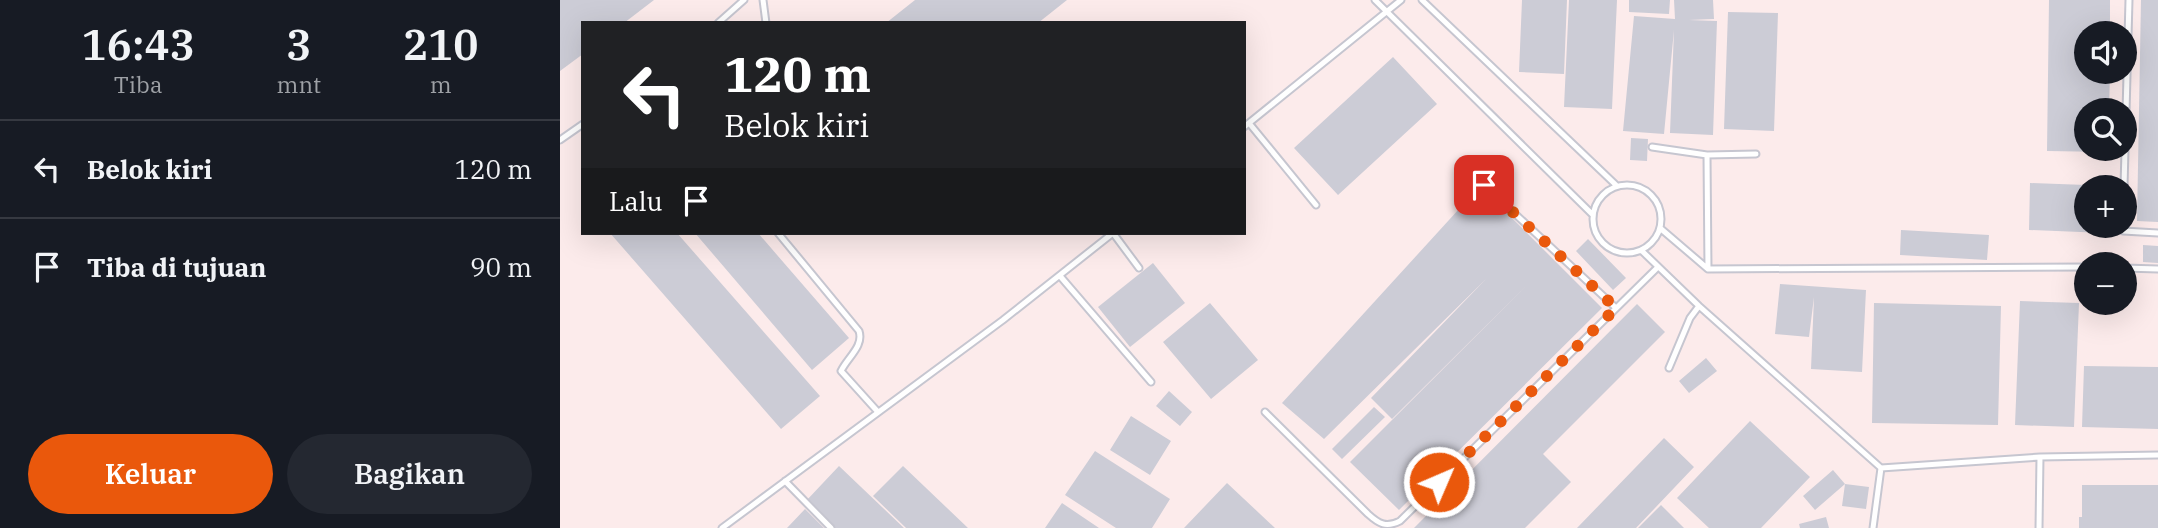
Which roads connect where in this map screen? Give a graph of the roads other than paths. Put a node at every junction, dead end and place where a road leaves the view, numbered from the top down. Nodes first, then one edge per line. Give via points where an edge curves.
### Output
1 (744, 0) edge
2 (763, 0) edge
3 (1375, 0) edge
4 (1401, 0) edge
5 (1422, 0) edge
6 (2129, 0) edge
7 (1387, 12) junction
8 (720, 21) edge
9 (766, 21) edge
10 (581, 125) edge
11 (1246, 125) edge
12 (560, 140) edge
13 (1652, 147) dead end
14 (1756, 154) dead end
15 (1707, 155) junction
16 (2124, 175) edge
17 (1484, 185) dead end
18 (1617, 186) junction
19 (1316, 205) dead end
20 (1593, 215) junction
21 (1660, 228) junction
22 (2137, 232) edge
23 (2158, 233) edge
24 (780, 235) edge
25 (1111, 235) edge
26 (1114, 235) edge
27 (1641, 250) junction
28 (1658, 267) junction
29 (2074, 267) edge
30 (1139, 268) dead end
31 (2137, 268) edge
32 (1708, 269) junction
33 (2158, 269) edge
34 (1060, 276) junction
35 (1699, 306) junction
36 (1616, 308) junction
37 (1669, 368) dead end
38 (1151, 382) dead end
39 (878, 412) junction
40 (1265, 412) dead end
41 (2158, 455) edge
42 (2040, 457) junction
43 (1881, 468) junction
44 (785, 481) junction
45 (722, 528) edge
46 (831, 528) edge
47 (1873, 528) edge
48 (2039, 528) edge

1 - 8 lane
2 - 9 lane
3 - 7 lane
4 - 7 lane
5 - 18 lane
6 - 16 lane
7 - 11 lane
7 - 20 lane
10 - 12 lane
11 - 19 lane
13 - 15 lane
14 - 15 lane
15 - 32 lane
17 - 36 lane
18 - 20 lane via 1597,202
18 - 21 lane via 1632,185 1656,200
20 - 27 lane via 1596,232 1607,246 1623,253
21 - 27 lane
21 - 32 lane
22 - 23 lane
24 - 39 lane via 859,331 860,344 841,371
25 - 34 lane
26 - 30 lane
27 - 28 lane
28 - 35 lane
28 - 36 lane
29 - 32 lane
31 - 33 lane
34 - 38 lane
34 - 39 lane
35 - 37 lane
35 - 43 lane
36 - 40 lane via 1392,526 1381,525 1368,514
39 - 44 lane
41 - 42 lane
42 - 43 lane
42 - 48 lane
43 - 47 lane
44 - 45 lane
44 - 46 lane

